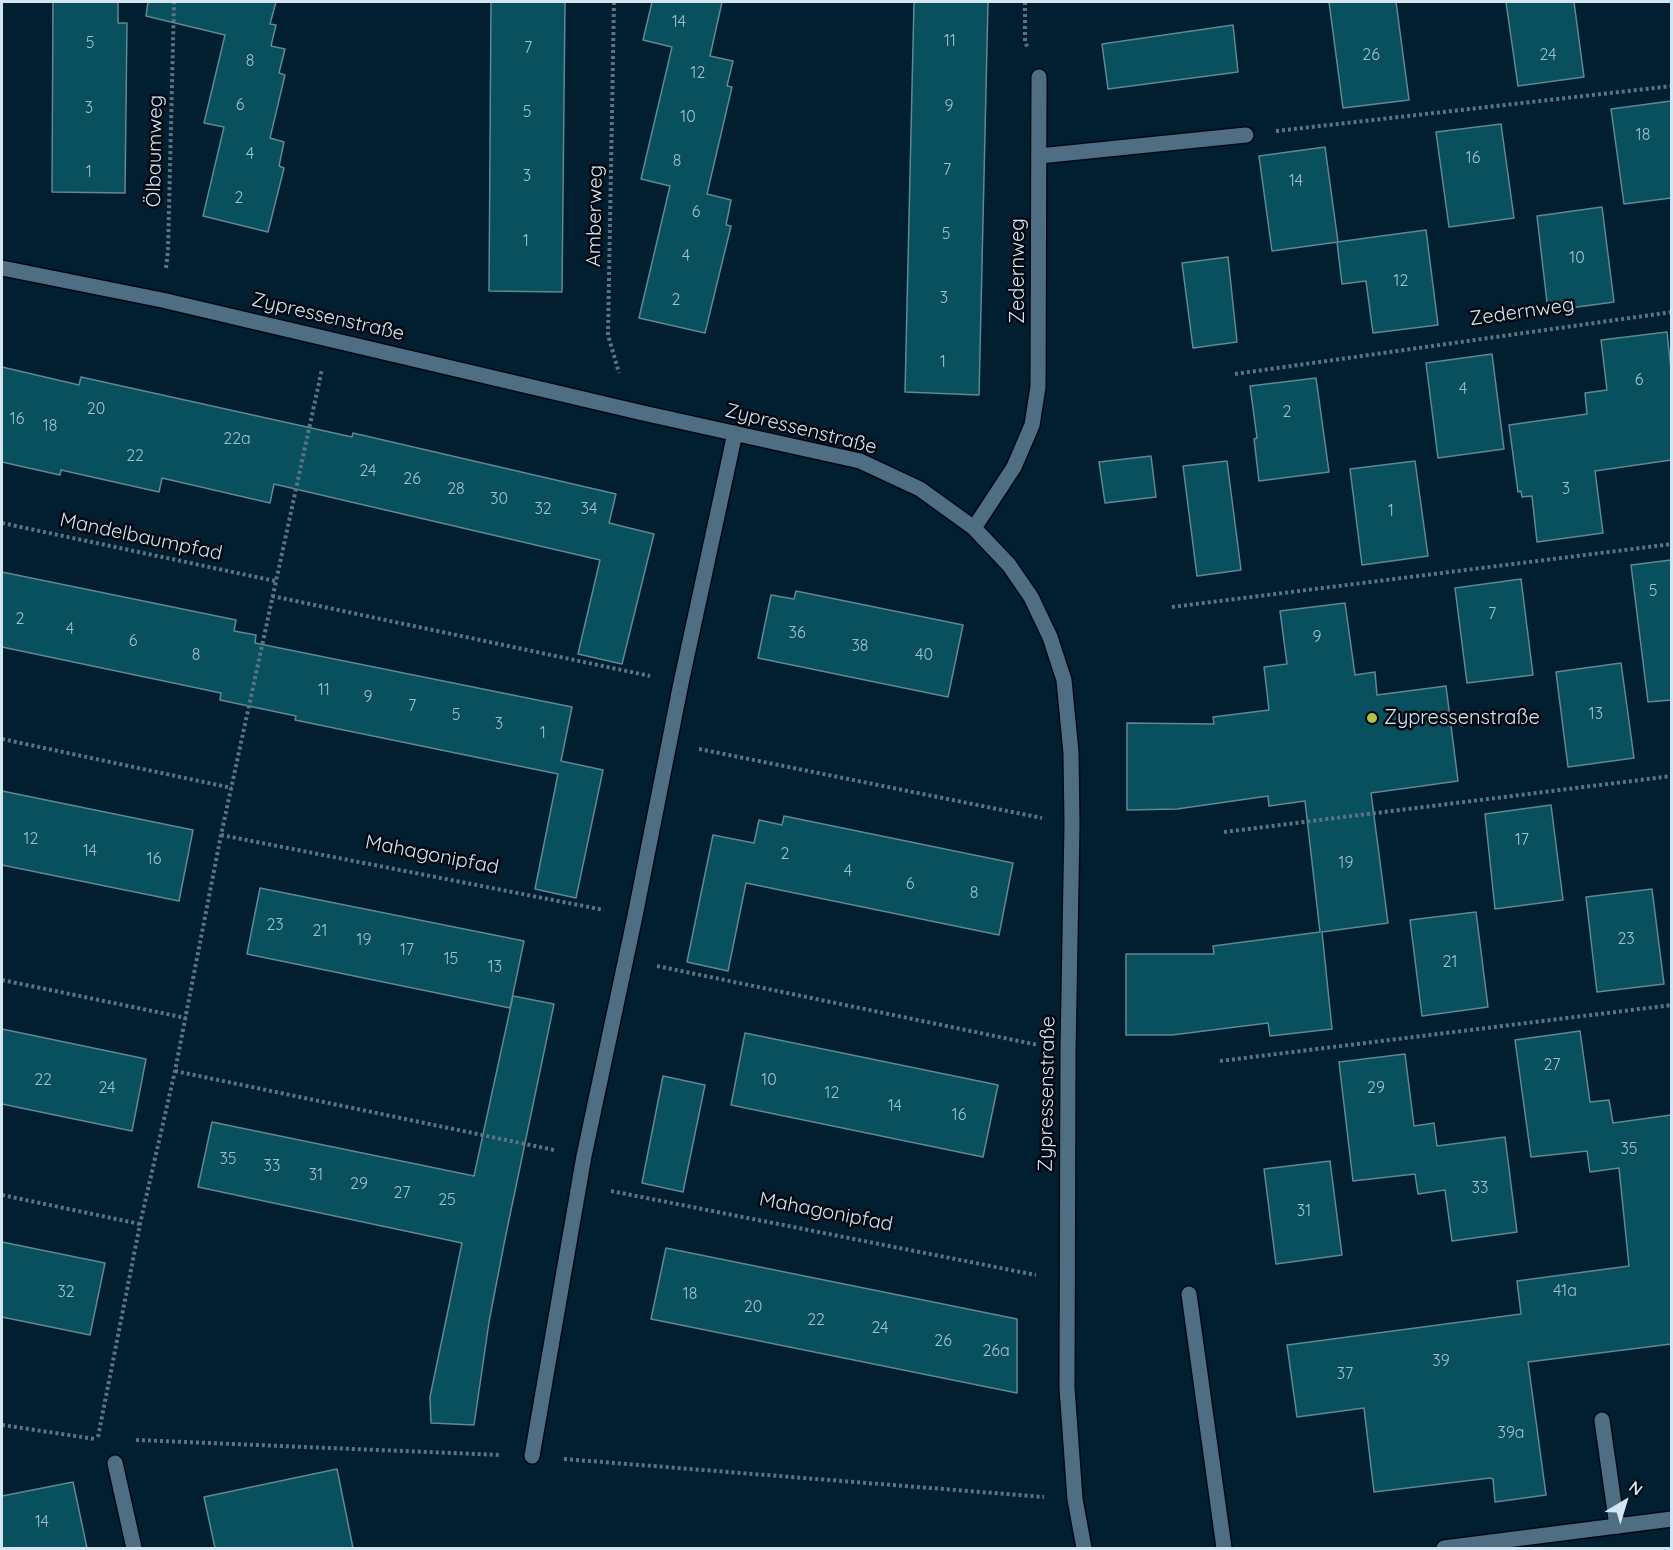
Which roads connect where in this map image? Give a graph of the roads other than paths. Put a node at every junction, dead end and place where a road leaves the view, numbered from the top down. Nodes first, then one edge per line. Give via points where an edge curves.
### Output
1 (1039, 77) road end
2 (1246, 135) road end
3 (1039, 156) junction
4 (2, 268) edge
5 (735, 433) junction
6 (974, 528) junction
7 (1189, 1294) dead end
8 (1602, 1420) dead end
9 (532, 1456) dead end
10 (116, 1463) dead end
11 (1671, 1519) edge
12 (1617, 1526) junction
13 (134, 1548) edge
14 (1084, 1548) edge
15 (1224, 1548) edge
16 (1444, 1548) edge

1 - 3 street, Zedernweg
2 - 3 street
3 - 6 street, Zedernweg via 1038,387 1032,425 1014,467
4 - 5 street, Zypressenstraße via 162,300
5 - 6 street, Zypressenstraße via 860,461 920,489
5 - 9 street via 578,1184
6 - 14 street, Zypressenstraße via 1009,565 1031,597 1064,680 1072,824 1067,1388 1075,1499
7 - 15 street
8 - 12 street
10 - 13 street
11 - 12 street
12 - 16 street

